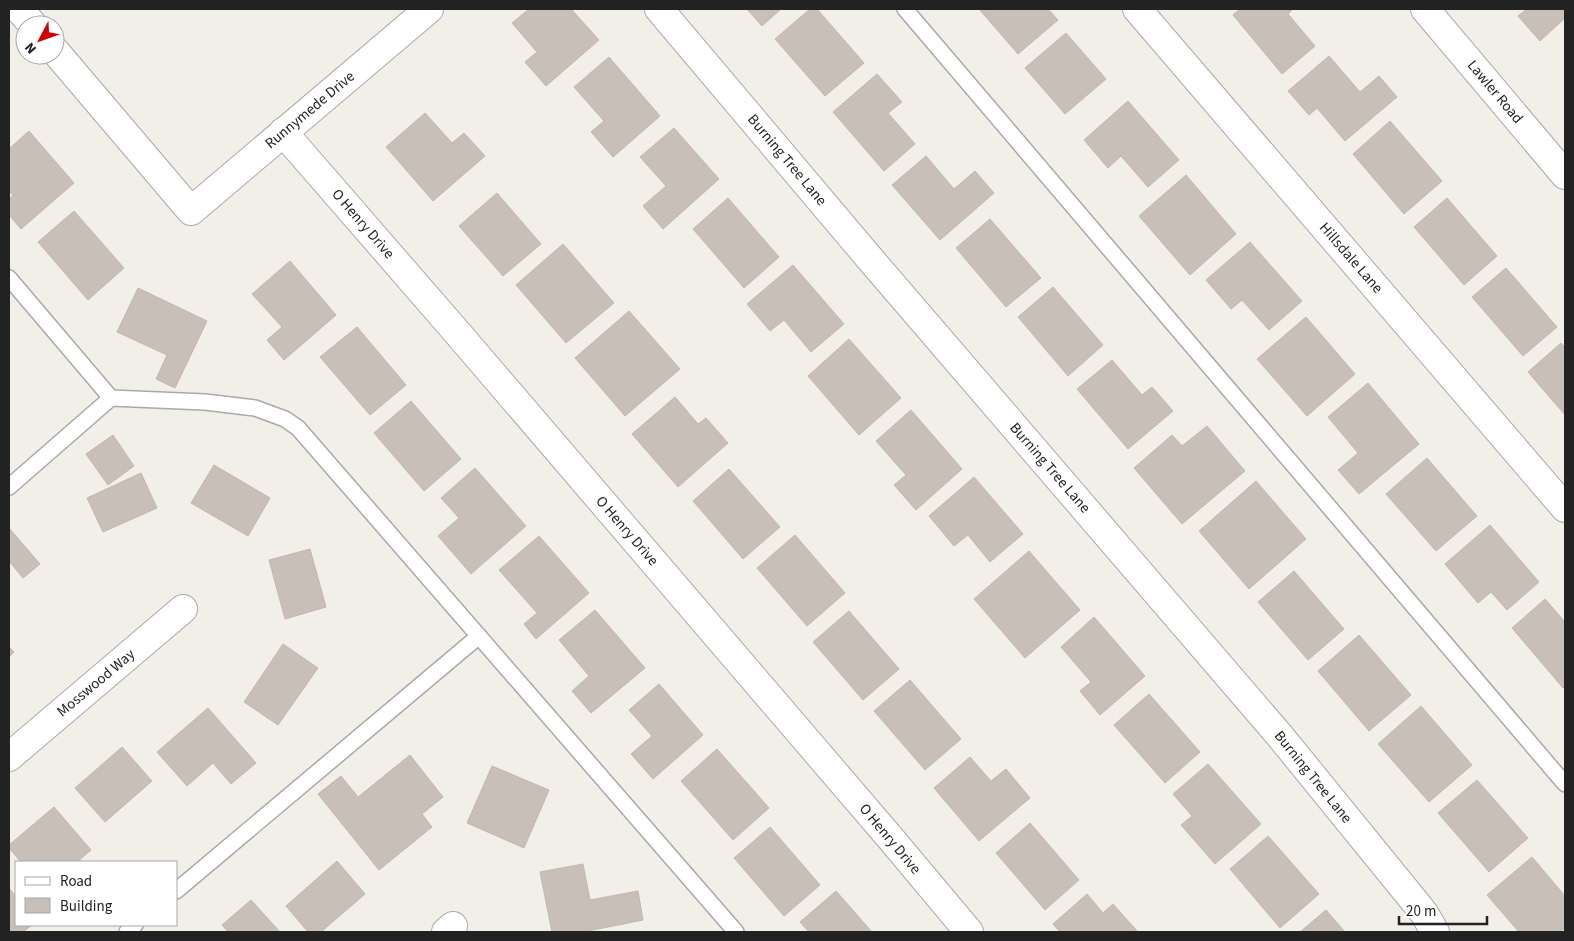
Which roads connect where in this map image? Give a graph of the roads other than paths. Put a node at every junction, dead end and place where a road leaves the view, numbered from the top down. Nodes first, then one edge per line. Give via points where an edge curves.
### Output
1 (429, 9) edge
2 (659, 9) edge
3 (905, 9) edge
4 (1137, 9) edge
5 (1425, 9) edge
6 (65, 63) edge
7 (282, 132) junction
8 (1565, 175) edge
9 (9, 278) edge
10 (111, 398) junction
11 (9, 487) edge
12 (1565, 508) edge
13 (183, 609) dead end
14 (479, 636) junction
15 (9, 757) edge
16 (1565, 784) edge
17 (178, 888) edge
18 (736, 932) edge
19 (969, 932) edge
20 (1435, 932) edge

1 - 7 street, Runnymede Drive
2 - 20 street, Burning Tree Lane via 1280,736 1424,913
3 - 16 lane
4 - 12 street, Hillsdale Lane
5 - 8 street, Lawler Road
6 - 7 street, Runnymede Drive via 191,211
7 - 19 street, O Henry Drive
9 - 10 lane
10 - 11 lane
10 - 14 lane via 205,402 255,408 285,419 298,428
13 - 15 street, Mosswood Way
14 - 17 lane
14 - 18 lane

